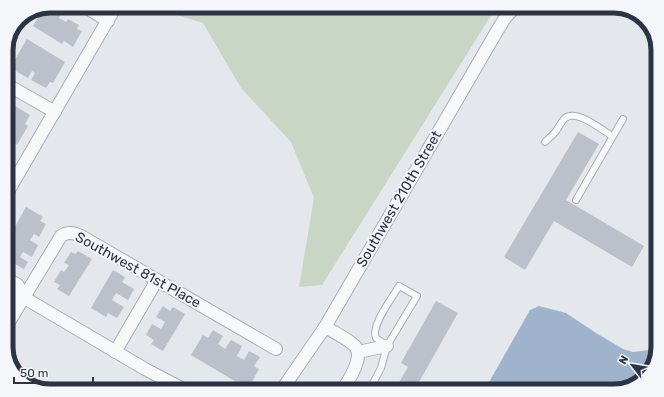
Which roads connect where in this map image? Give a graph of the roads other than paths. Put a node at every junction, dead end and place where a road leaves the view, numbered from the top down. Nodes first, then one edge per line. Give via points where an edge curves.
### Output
1 (95, 13) edge
2 (112, 13) edge
3 (510, 13) edge
4 (108, 21) junction
5 (13, 88) edge
6 (55, 112) junction
7 (623, 119) dead end
8 (612, 136) junction
9 (545, 142) dead end
10 (13, 183) edge
11 (576, 200) dead end
12 (157, 280) junction
13 (13, 282) edge
14 (23, 297) junction
15 (13, 298) edge
16 (13, 315) edge
17 (324, 326) junction
18 (387, 346) junction
19 (276, 349) dead end
20 (115, 352) junction
21 (358, 352) junction
22 (173, 384) edge
23 (286, 384) edge
24 (346, 384) edge
25 (373, 384) edge

1 - 4 street
2 - 4 street
3 - 17 street, Southwest 210th Street
4 - 6 street
5 - 6 street
6 - 10 street
7 - 8 lane
8 - 9 lane via 582,118 573,116 564,119
8 - 11 lane
12 - 14 street, Southwest 81st Place via 81,236 67,233 61,236
12 - 19 street, Southwest 81st Place
12 - 20 street
13 - 14 street via 18,285
14 - 15 street
14 - 16 street, Southwest 81st Place
14 - 20 street
17 - 21 street via 353,344
17 - 23 street, Southwest 210th Street
18 - 18 lane via 417,296 399,286 374,332 376,338
18 - 21 street
18 - 25 lane
20 - 22 street
21 - 24 street via 354,372

